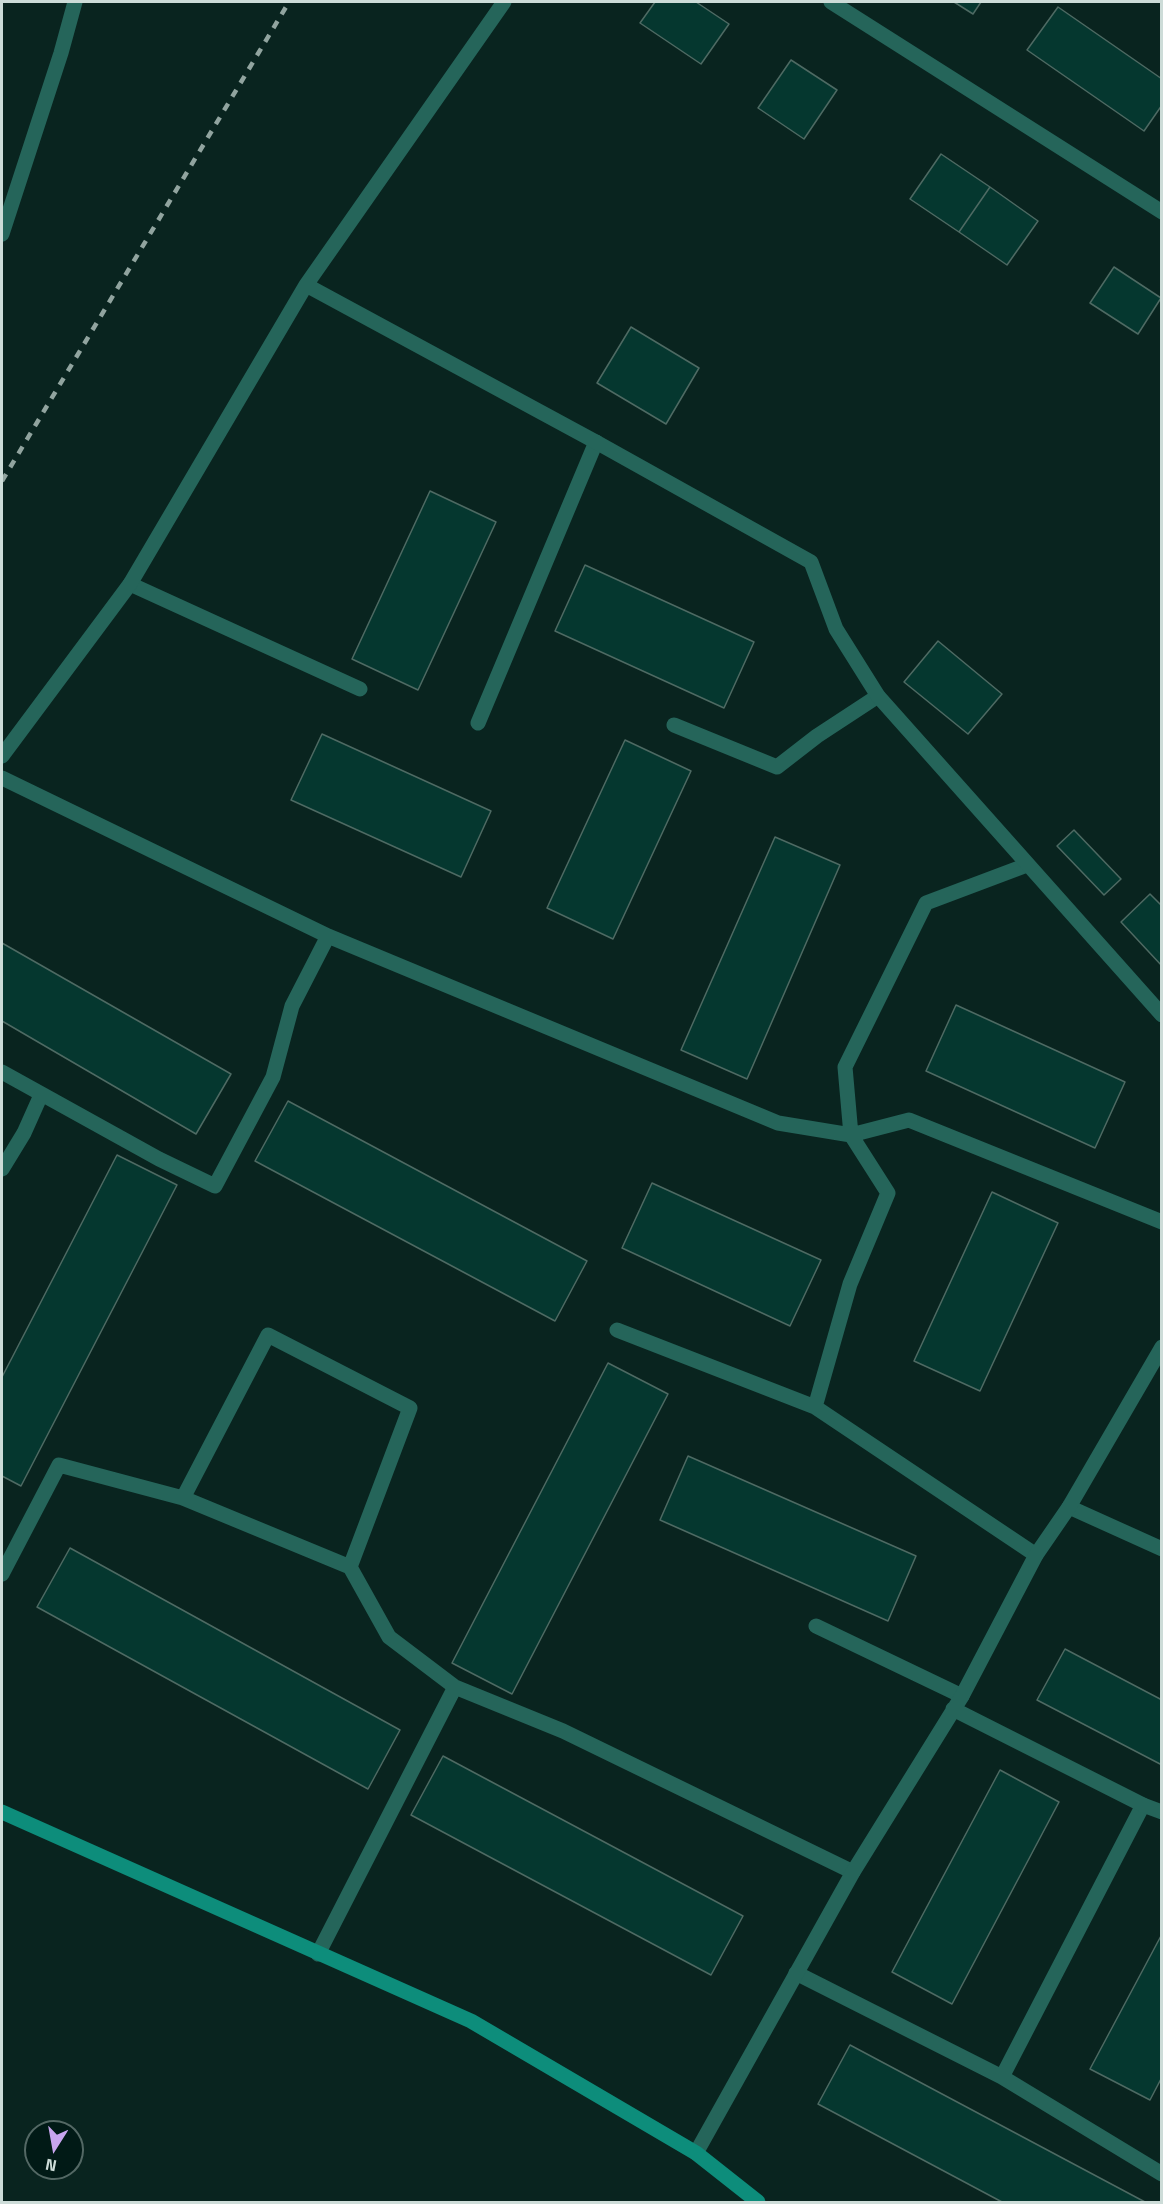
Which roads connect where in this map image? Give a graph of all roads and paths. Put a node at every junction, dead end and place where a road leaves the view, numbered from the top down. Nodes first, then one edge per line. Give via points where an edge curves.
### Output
1 (75, 2) edge
2 (504, 2) edge
3 (831, 2) edge
4 (1161, 212) edge
5 (2, 234) edge
6 (306, 285) junction
7 (596, 442) junction
8 (130, 584) junction
9 (360, 689) dead end
10 (878, 696) junction
11 (478, 723) dead end
12 (674, 725) dead end
13 (2, 756) edge
14 (2, 778) edge
15 (1027, 865) junction
16 (328, 936) junction
17 (1161, 1015) edge
18 (2, 1072) edge
19 (41, 1095) junction
20 (851, 1135) junction
21 (2, 1169) edge
22 (1161, 1222) edge
23 (617, 1330) dead end
24 (1161, 1347) edge
25 (815, 1407) junction
26 (183, 1498) junction
27 (1069, 1507) junction
28 (1161, 1549) edge
29 (6, 1553) edge
30 (1036, 1555) junction
31 (350, 1567) junction
32 (2, 1574) edge
33 (816, 1626) dead end
34 (455, 1687) junction
35 (958, 1702) junction
36 (1143, 1805) junction
37 (2, 1812) edge
38 (1161, 1812) edge
39 (853, 1872) junction
40 (318, 1954) junction
41 (796, 1973) junction
42 (1002, 2077) junction
43 (696, 2153) junction
44 (1161, 2174) edge
45 (758, 2202) edge

1 - 5 street
2 - 6 street
3 - 4 street
6 - 7 street
6 - 8 street
7 - 10 street via 811,562 837,629
7 - 11 street
8 - 9 street
8 - 13 street
10 - 12 street via 777,767
10 - 15 street
14 - 16 street
15 - 17 street
15 - 20 street via 926,903 845,1067
16 - 19 street via 292,1006 273,1077 215,1186
16 - 20 street via 778,1123
18 - 19 street
19 - 21 street
20 - 22 street via 909,1120
20 - 25 street via 888,1193 850,1284
23 - 25 street
24 - 27 street
25 - 30 street
26 - 29 street via 59,1465
26 - 31 street
26 - 31 street via 268,1335 410,1408
27 - 28 street
27 - 30 street
29 - 32 street
30 - 35 street
31 - 34 street via 388,1637
33 - 35 street
34 - 39 street via 563,1731
34 - 40 street
35 - 36 street
35 - 39 street
36 - 38 street
36 - 42 street
37 - 40 street
39 - 41 street
40 - 43 street via 471,2021
41 - 42 street
41 - 43 street
42 - 44 street
43 - 45 street

